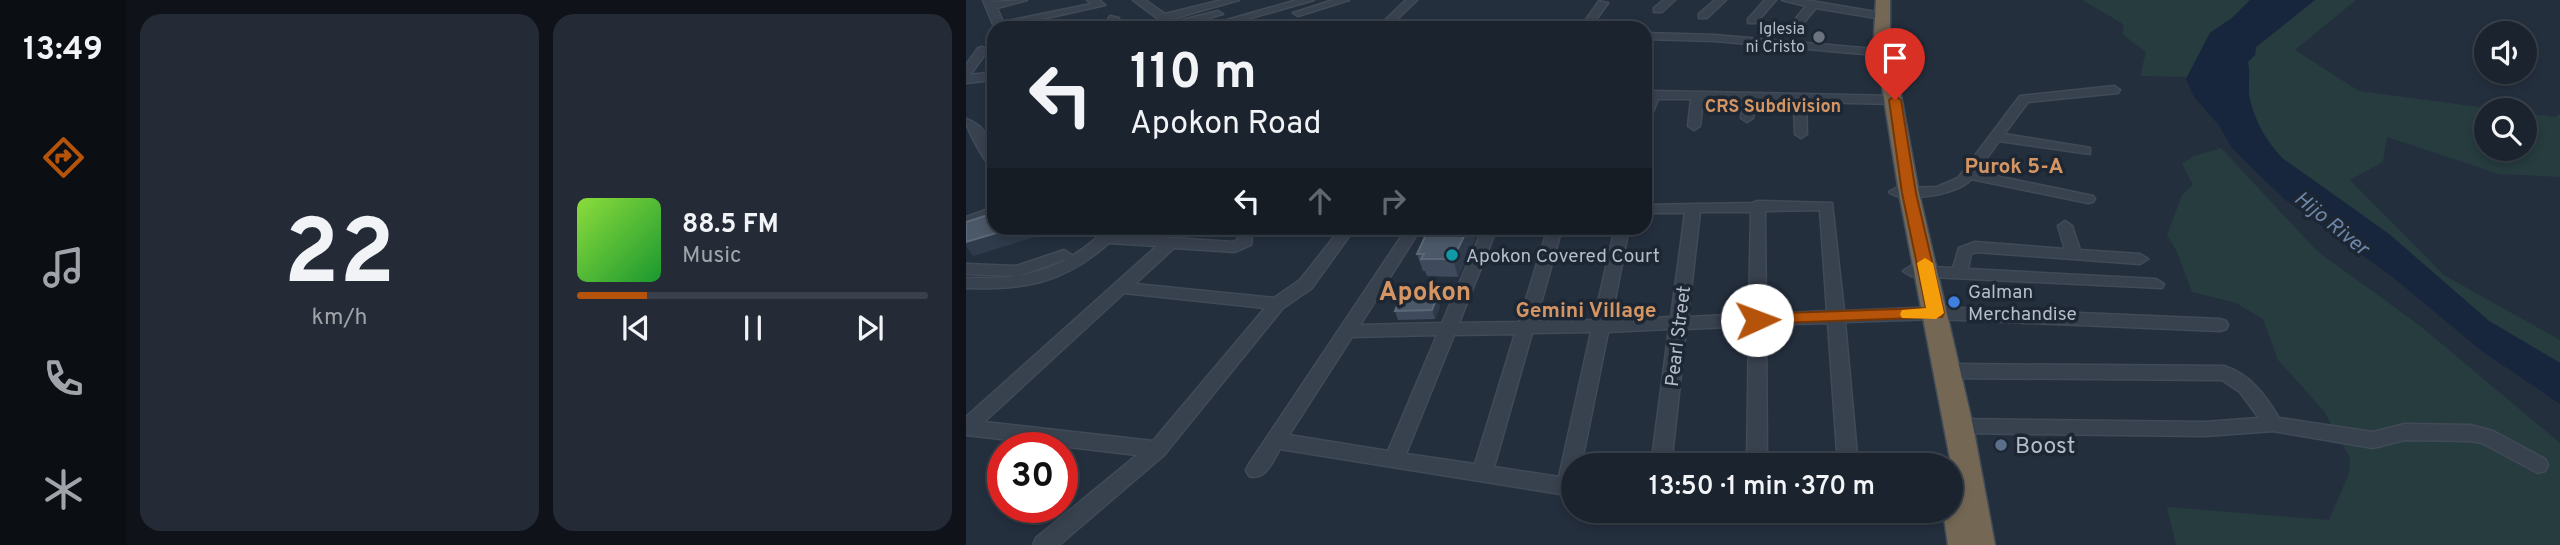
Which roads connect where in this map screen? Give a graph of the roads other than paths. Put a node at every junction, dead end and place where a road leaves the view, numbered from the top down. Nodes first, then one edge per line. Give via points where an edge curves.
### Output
1 (1022, 0) edge
2 (1072, 0) edge
3 (1196, 0) edge
4 (1234, 0) edge
5 (1271, 0) edge
6 (1309, 0) edge
7 (1412, 0) edge
8 (1670, 0) edge
9 (1721, 0) edge
10 (1771, 0) edge
11 (1787, 0) edge
12 (1141, 2) edge
13 (1342, 2) edge
14 (1603, 3) dead end
15 (1099, 4) edge
16 (1813, 5) junction
17 (991, 7) edge
18 (1879, 8) edge
19 (1158, 10) edge
20 (1658, 10) dead end
21 (1703, 16) dead end
22 (1752, 20) dead end
23 (1021, 21) edge
24 (1196, 21) edge
25 (1230, 21) edge
26 (1269, 21) edge
27 (1390, 21) edge
28 (1590, 21) edge
29 (1795, 26) dead end
30 (1652, 36) edge
31 (982, 50) dead end
32 (1881, 53) junction
33 (966, 73) edge
34 (987, 77) edge
35 (966, 79) edge
36 (2114, 90) dead end
37 (1697, 96) junction
38 (1750, 97) junction
39 (1652, 98) edge
40 (1800, 98) junction
41 (1890, 100) junction
42 (1747, 118) dead end
43 (966, 124) edge
44 (1694, 126) dead end
45 (1801, 134) dead end
46 (1997, 137) junction
47 (2085, 151) dead end
48 (987, 152) edge
49 (1970, 175) junction
50 (1902, 192) junction
51 (2088, 199) dead end
52 (1758, 205) junction
53 (1693, 207) junction
54 (1652, 209) edge
55 (987, 214) edge
56 (966, 222) edge
57 (2065, 226) dead end
58 (1102, 235) edge
59 (1121, 235) edge
60 (1245, 235) edge
61 (1343, 235) edge
62 (1410, 235) edge
63 (1487, 235) edge
64 (1553, 235) edge
65 (1621, 235) edge
66 (1172, 241) junction
67 (2074, 254) junction
68 (1064, 255) dead end
69 (2140, 260) dead end
70 (966, 269) edge
71 (1919, 271) junction
72 (1960, 272) junction
73 (966, 283) edge
74 (2156, 284) dead end
75 (1123, 288) junction
76 (1277, 304) junction
77 (1929, 313) junction
78 (1836, 317) junction
79 (1757, 320) junction
80 (1679, 323) junction
81 (2220, 325) dead end
82 (1602, 326) junction
83 (1523, 327) junction
84 (1449, 328) junction
85 (1348, 331) junction
86 (1947, 371) junction
87 (2273, 424) junction
88 (1959, 426) junction
89 (966, 428) edge
90 (1275, 441) junction
91 (1157, 449) junction
92 (1577, 453) edge
93 (1663, 453) edge
94 (1757, 453) edge
95 (1847, 453) edge
96 (1949, 453) edge
97 (1394, 460) junction
98 (2538, 465) dead end
99 (1256, 470) dead end
100 (1482, 473) junction
101 (1561, 486) edge
102 (1960, 523) edge
103 (1044, 545) edge
104 (1963, 545) edge
105 (1980, 545) edge

1 - 17 street
2 - 17 street
3 - 19 street
4 - 19 street
5 - 24 street
6 - 25 street
7 - 27 street
8 - 20 street
9 - 21 street
10 - 22 street
11 - 16 street
12 - 19 street
13 - 26 street
14 - 28 street
15 - 23 street
16 - 18 street
16 - 29 street
18 - 32 highway
30 - 32 street
31 - 33 street
32 - 41 highway
34 - 35 street
36 - 46 street via 2024,99
37 - 38 street
37 - 39 street
37 - 44 street
38 - 40 street
38 - 42 street
40 - 41 street
40 - 45 street
41 - 50 highway
43 - 48 street via 972,125
46 - 47 street
46 - 49 street
49 - 50 street via 1949,189
49 - 51 street
50 - 71 highway
52 - 53 street
52 - 78 street via 1827,206
52 - 79 street
53 - 54 street
53 - 80 street, Pearl Street
55 - 56 street
57 - 67 street
58 - 73 street via 1076,262 1026,283
59 - 66 street
60 - 66 street via 1247,242 1235,247
61 - 76 street via 1306,284
62 - 85 street
63 - 84 street
64 - 83 street
65 - 82 street
66 - 75 street
67 - 69 street
67 - 72 street via 1970,247 1964,251
68 - 70 street via 1017,271
71 - 72 street
71 - 77 highway
72 - 74 street
75 - 76 street
75 - 89 street
76 - 91 street
77 - 78 street
77 - 81 street
77 - 86 highway
77 - 96 highway
78 - 79 street
78 - 95 street
79 - 80 street
79 - 94 street
80 - 82 street
80 - 93 street, Pearl Street
82 - 83 street
82 - 92 street
83 - 84 street
83 - 100 street
84 - 85 street
84 - 97 street
85 - 90 street
86 - 87 street via 2224,373 2250,390
86 - 88 highway
87 - 88 street via 2182,429
87 - 98 street via 2373,440 2405,432 2470,433 2486,436
88 - 105 highway
89 - 91 street
90 - 97 street
90 - 99 street
91 - 103 street
97 - 100 street
100 - 101 street
102 - 104 highway

